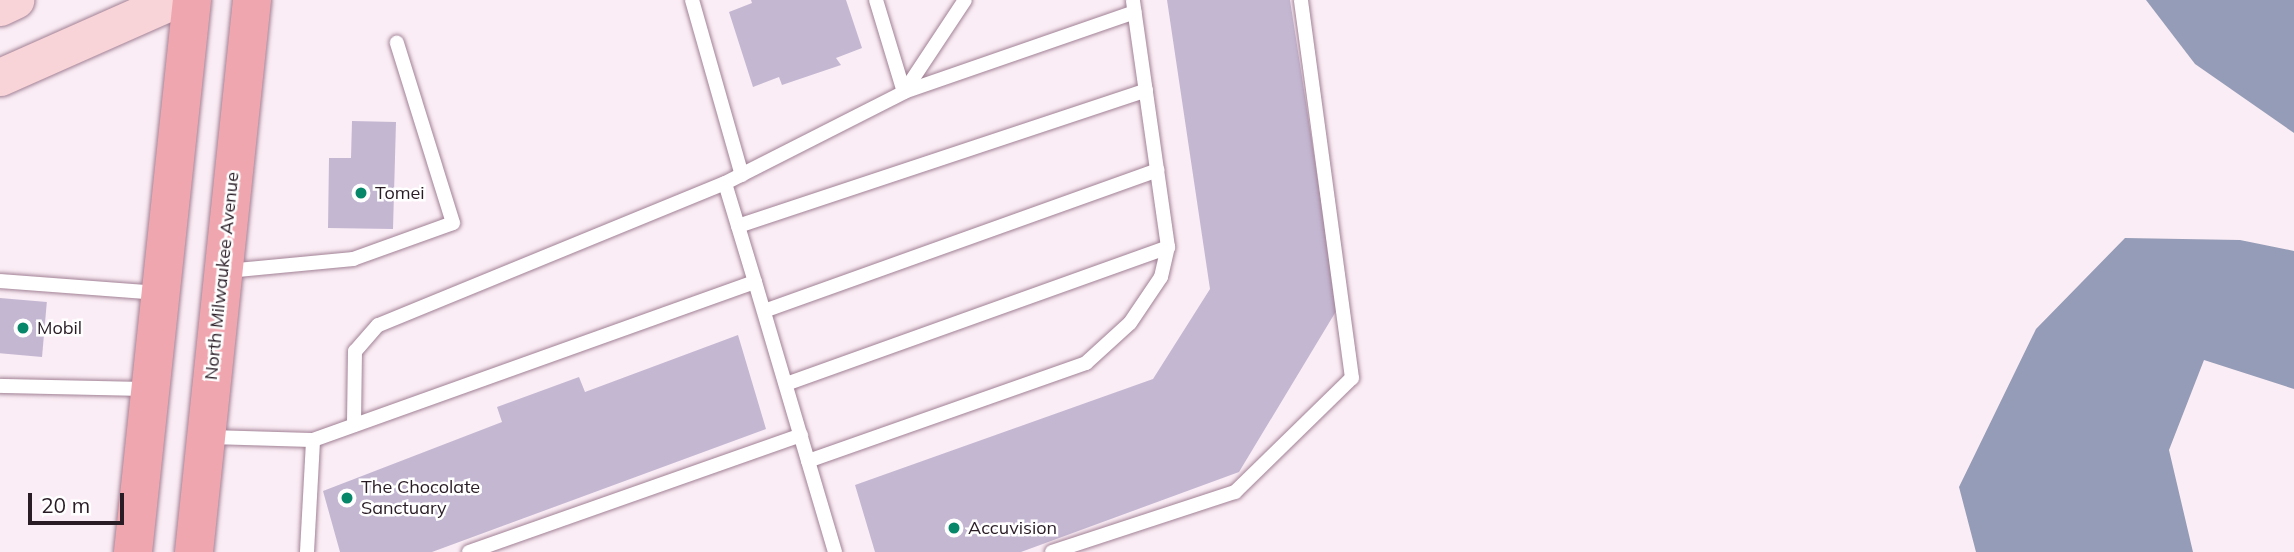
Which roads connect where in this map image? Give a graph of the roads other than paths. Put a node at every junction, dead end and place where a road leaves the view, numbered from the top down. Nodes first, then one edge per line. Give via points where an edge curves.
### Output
1 (15, 0) edge
2 (174, 0) edge
3 (191, 0) edge
4 (252, 0) edge
5 (692, 0) edge
6 (876, 0) edge
7 (965, 0) edge
8 (1301, 0) edge
9 (1134, 6) edge
10 (0, 7) edge
11 (397, 43) dead end
12 (0, 77) edge
13 (1146, 90) junction
14 (904, 92) junction
15 (1157, 170) junction
16 (742, 175) junction
17 (725, 183) junction
18 (738, 226) junction
19 (1168, 247) junction
20 (221, 272) junction
21 (0, 281) edge
22 (755, 282) junction
23 (159, 293) junction
24 (764, 311) junction
25 (786, 384) junction
26 (0, 386) edge
27 (149, 389) junction
28 (354, 425) junction
29 (800, 435) junction
30 (204, 437) junction
31 (313, 440) junction
32 (808, 461) junction
33 (133, 552) edge
34 (194, 552) edge
35 (307, 552) edge
36 (470, 552) edge
37 (835, 552) edge
38 (1052, 552) edge

1 - 10 main road
2 - 12 main road
3 - 23 main road
4 - 20 main road, North Milwaukee Avenue
5 - 16 lane
6 - 14 lane
7 - 14 lane
8 - 38 lane via 1352,378 1235,492
9 - 13 lane
9 - 14 lane
11 - 20 lane via 453,223 353,259
13 - 15 lane
13 - 18 lane
14 - 16 lane
15 - 19 lane
15 - 24 lane
16 - 17 lane
17 - 18 lane
17 - 28 lane via 378,325 355,351
18 - 22 lane
19 - 25 lane
19 - 32 lane via 1161,277 1130,323 1086,363
20 - 30 main road, North Milwaukee Avenue
21 - 23 lane
22 - 24 lane
22 - 28 lane
23 - 27 main road
24 - 25 lane
25 - 29 lane
26 - 27 lane
27 - 33 main road
28 - 31 lane
29 - 32 lane
29 - 36 lane
30 - 31 lane
30 - 34 main road, North Milwaukee Avenue
31 - 35 lane
32 - 37 lane

